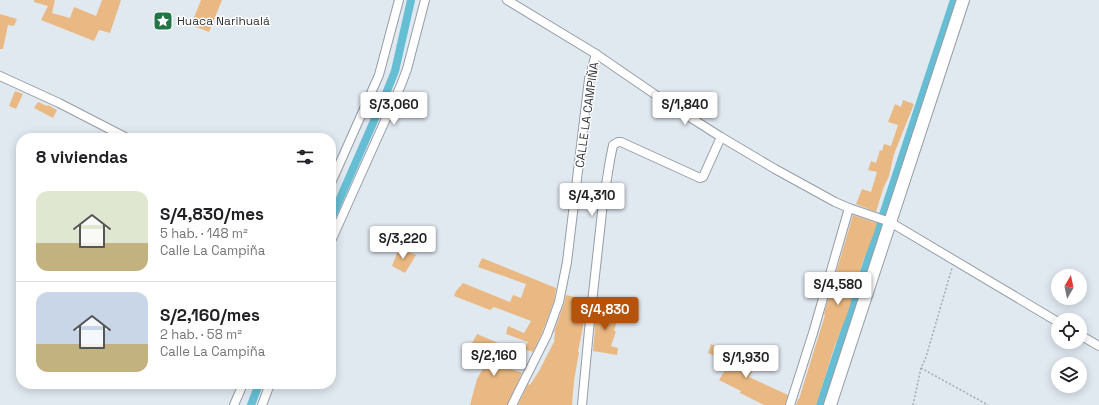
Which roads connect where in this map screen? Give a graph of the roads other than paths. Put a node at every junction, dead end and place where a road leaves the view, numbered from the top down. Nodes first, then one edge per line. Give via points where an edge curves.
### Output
1 (399, 0) edge
2 (425, 0) edge
3 (507, 0) edge
4 (963, 0) edge
5 (596, 54) junction
6 (0, 76) edge
7 (117, 133) edge
8 (721, 137) junction
9 (336, 172) edge
10 (849, 208) junction
11 (885, 220) junction
12 (336, 231) edge
13 (1051, 318) edge
14 (1087, 339) edge
15 (1099, 346) edge
16 (241, 389) edge
17 (268, 389) edge
18 (234, 405) edge
19 (262, 405) edge
20 (512, 405) edge
21 (582, 405) edge
22 (790, 405) edge
23 (830, 405) edge

1 - 9 street via 379,75
2 - 12 street via 405,75
3 - 5 street
4 - 11 main road
5 - 8 street
5 - 20 street, CALLE LA CAMPIÑA via 589,79 568,255 559,302 547,334
6 - 7 street
8 - 10 street via 834,202
8 - 21 street via 703,177 700,178 621,142 614,145 603,204
10 - 11 street
10 - 22 street
11 - 13 street
11 - 23 main road
14 - 15 street
16 - 18 street
17 - 19 street

